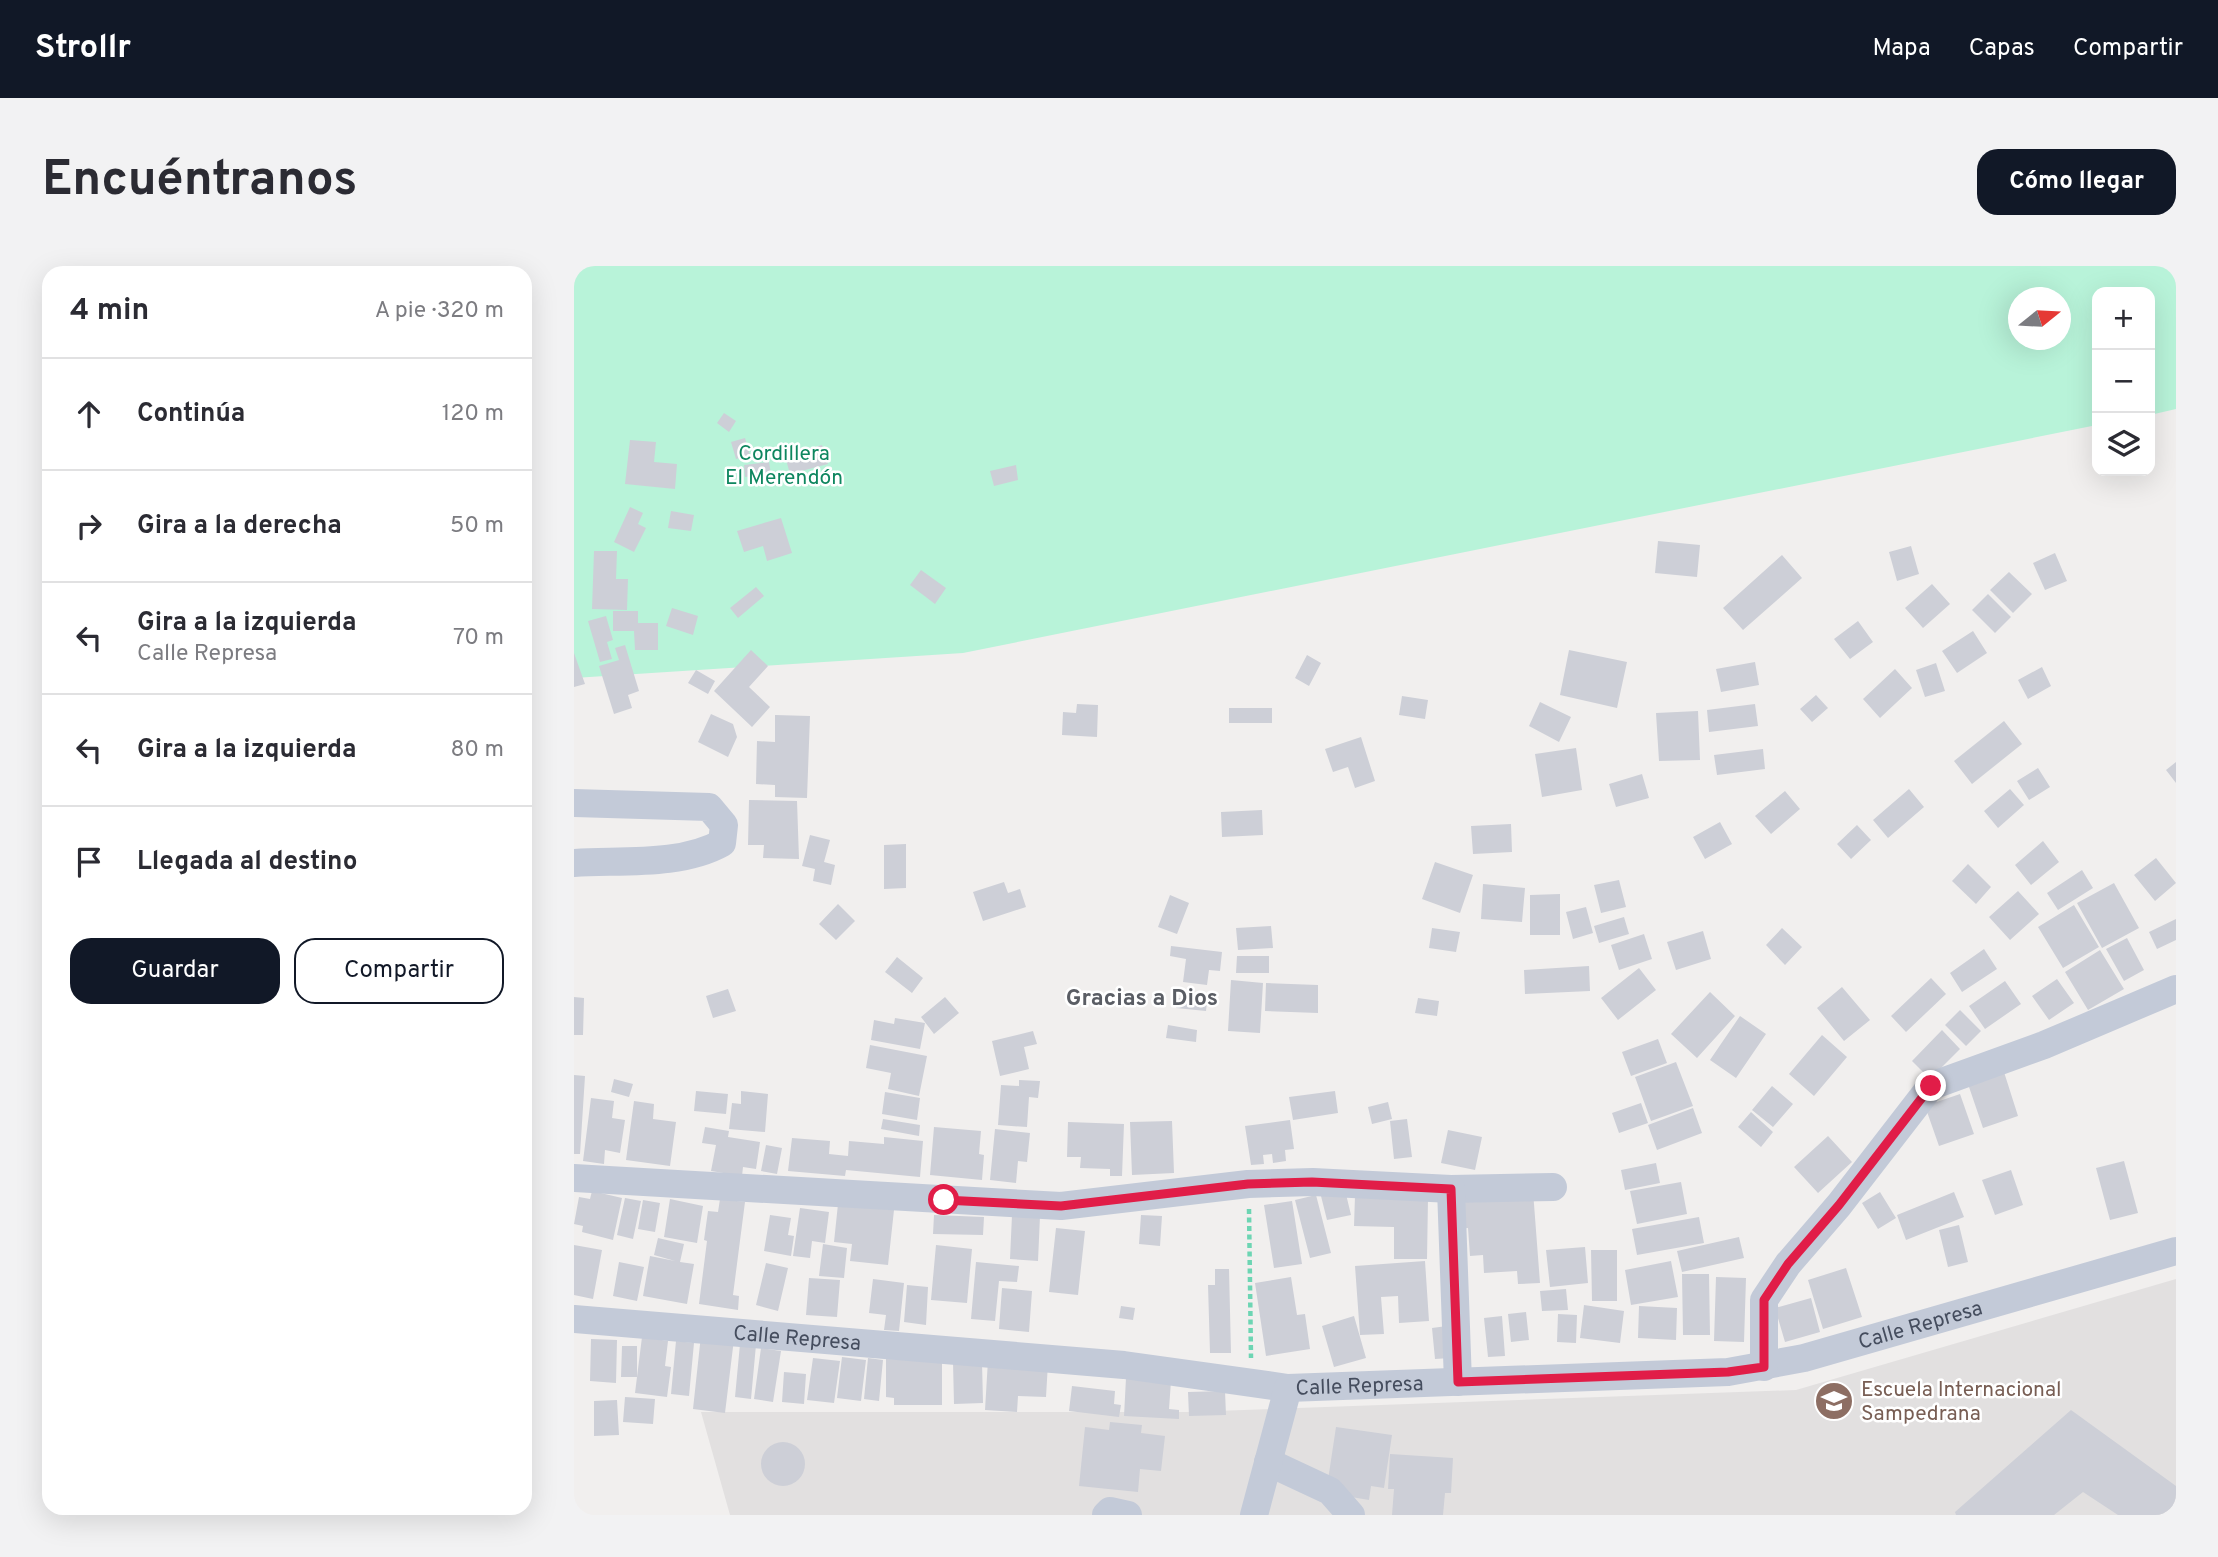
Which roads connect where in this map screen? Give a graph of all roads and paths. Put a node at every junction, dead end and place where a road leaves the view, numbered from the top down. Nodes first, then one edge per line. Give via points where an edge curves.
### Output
1 (574, 803) edge
2 (574, 863) edge
3 (2176, 989) edge
4 (574, 1178) edge
5 (1248, 1184) junction
6 (1553, 1187) dead end
7 (1451, 1189) junction
8 (2176, 1251) edge
9 (574, 1319) edge
10 (1251, 1349) dead end
11 (1764, 1367) junction
12 (1458, 1382) junction
13 (1288, 1388) junction
14 (1268, 1462) junction
15 (1106, 1515) edge
16 (1128, 1515) edge
17 (1254, 1515) edge
18 (1351, 1515) edge

1 - 2 street via 709,807 724,825 722,843 706,852
3 - 11 street via 1931,1086 1764,1300
4 - 5 street via 1061,1206
5 - 7 street via 1312,1182
5 - 10 path
6 - 7 street
7 - 12 street
8 - 11 street, Calle Represa
9 - 13 street, Calle Represa via 1124,1365
11 - 12 street, Calle Represa
12 - 13 street, Calle Represa
13 - 14 street
14 - 17 street
14 - 18 street via 1331,1491
15 - 16 street via 1110,1511

